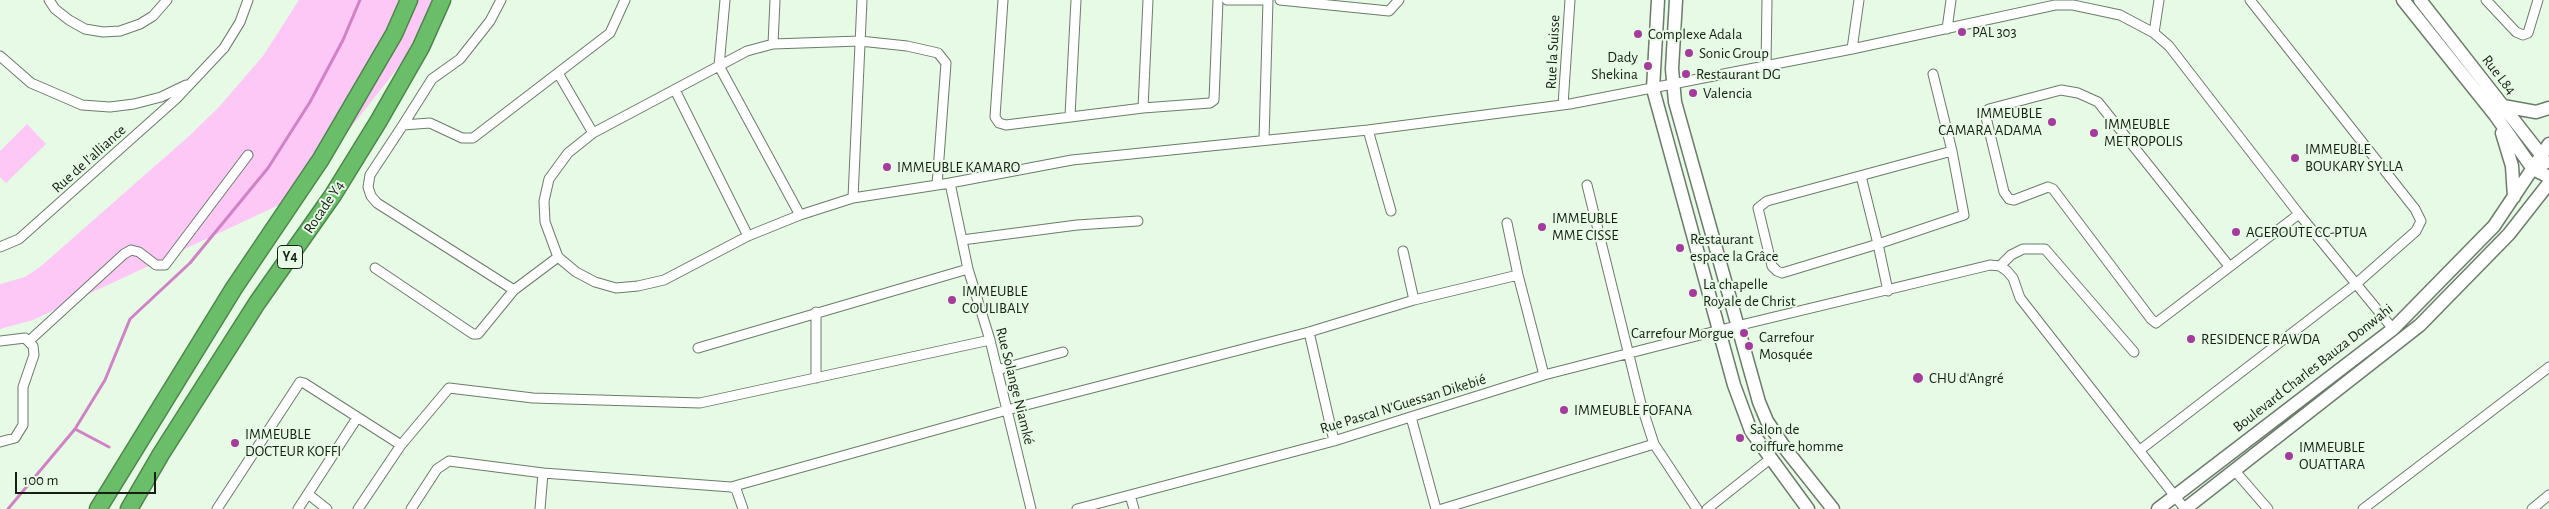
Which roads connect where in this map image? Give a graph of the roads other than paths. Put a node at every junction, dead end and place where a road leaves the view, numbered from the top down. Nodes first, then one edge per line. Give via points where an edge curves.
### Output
1 (49, 0) edge
2 (167, 0) edge
3 (248, 0) edge
4 (409, 0) edge
5 (442, 0) edge
6 (501, 0) edge
7 (626, 0) edge
8 (725, 0) edge
9 (775, 0) edge
10 (862, 0) edge
11 (1003, 0) edge
12 (1076, 0) edge
13 (1148, 0) edge
14 (1218, 0) edge
15 (1228, 0) edge
16 (1264, 0) edge
17 (1268, 0) edge
18 (1280, 0) edge
19 (1399, 0) edge
20 (1570, 0) edge
21 (1658, 0) edge
22 (1676, 0) edge
23 (1767, 0) edge
24 (1859, 0) edge
25 (1951, 0) edge
26 (2160, 0) edge
27 (2250, 0) edge
28 (2403, 0) edge
29 (2420, 0) edge
30 (2486, 0) edge
31 (2538, 0) edge
32 (2055, 2) edge
33 (1947, 29) junction
34 (2154, 33) junction
35 (860, 41) junction
36 (773, 44) junction
37 (1852, 49) junction
38 (0, 56) edge
39 (720, 66) junction
40 (1766, 66) junction
41 (558, 73) junction
42 (1933, 74) dead end
43 (190, 83) junction
44 (1672, 85) junction
45 (1652, 89) junction
46 (675, 90) junction
47 (1564, 105) junction
48 (1143, 108) junction
49 (2549, 108) edge
50 (2499, 110) junction
51 (1070, 116) junction
52 (403, 125) junction
53 (1368, 130) junction
54 (593, 133) junction
55 (1264, 140) junction
56 (2549, 144) edge
57 (1952, 151) junction
58 (248, 155) dead end
59 (2542, 156) junction
60 (2533, 169) junction
61 (2549, 172) edge
62 (1861, 176) junction
63 (2549, 177) edge
64 (950, 183) junction
65 (2549, 183) edge
66 (937, 185) junction
67 (1586, 185) dead end
68 (2514, 197) junction
69 (853, 198) junction
70 (1391, 211) dead end
71 (2299, 214) junction
72 (800, 215) junction
73 (1138, 221) dead end
74 (1507, 223) dead end
75 (748, 236) junction
76 (962, 240) junction
77 (1878, 244) junction
78 (0, 247) edge
79 (1403, 251) dead end
80 (558, 257) junction
81 (2000, 266) junction
82 (2228, 266) junction
83 (375, 268) dead end
84 (968, 269) junction
85 (1518, 274) junction
86 (2357, 283) junction
87 (514, 290) junction
88 (1888, 291) junction
89 (1414, 300) junction
90 (816, 312) junction
91 (1738, 326) junction
92 (2394, 328) junction
93 (1720, 330) junction
94 (1308, 332) junction
95 (990, 340) junction
96 (0, 341) edge
97 (29, 341) junction
98 (698, 348) dead end
99 (1063, 352) dead end
100 (1629, 352) junction
101 (2134, 352) dead end
102 (2549, 368) edge
103 (997, 370) junction
104 (1544, 375) junction
105 (816, 378) junction
106 (1007, 410) junction
107 (1411, 417) junction
108 (357, 418) junction
109 (1334, 441) junction
110 (0, 442) edge
111 (401, 444) junction
112 (1654, 444) junction
113 (2140, 450) junction
114 (1770, 460) junction
115 (2235, 471) junction
116 (542, 473) junction
117 (1805, 473) junction
118 (1789, 485) junction
119 (731, 487) junction
120 (308, 494) junction
121 (1130, 494) junction
122 (2549, 495) edge
123 (2175, 496) junction
124 (2534, 508) edge
125 (98, 509) edge
126 (129, 509) edge
127 (217, 509) edge
128 (298, 509) edge
129 (327, 509) edge
130 (358, 509) edge
131 (411, 509) edge
132 (540, 509) edge
133 (743, 509) edge
134 (1031, 509) edge
135 (1077, 509) edge
136 (1134, 509) edge
137 (1436, 509) edge
138 (1442, 509) edge
139 (1697, 509) edge
140 (1706, 509) edge
141 (1808, 509) edge
142 (1833, 509) edge
143 (2158, 509) edge
144 (2185, 509) edge
145 (2268, 509) edge
146 (2363, 509) edge

1 - 2 street via 69,20 85,29 103,32 120,31 140,24 153,16
3 - 43 street via 240,22 224,48
4 - 125 highway, Rocade Y4 / Y4 via 394,34 321,159 228,296
5 - 126 highway, Rocade Y4 / Y4 via 421,47 334,194 256,303
6 - 52 street via 490,21 460,59 432,79
7 - 41 street via 610,34
8 - 39 street
9 - 36 street
10 - 35 street
11 - 51 street via 996,117 999,123 1006,126
12 - 51 street
13 - 48 street
14 - 48 street via 1214,100 1210,103
15 - 16 street
17 - 55 street
18 - 19 street via 1389,11
20 - 47 street, Rue la Suisse
21 - 45 main road
22 - 44 main road
23 - 40 street
24 - 37 street
25 - 33 street
26 - 34 street
27 - 86 street via 2415,209 2420,221 2416,232
28 - 50 main road
29 - 50 main road, Rue L84
30 - 31 street via 2522,35 2528,32
32 - 33 street
32 - 34 street via 2120,15
33 - 37 street
34 - 71 street via 2169,46
35 - 36 street
35 - 66 street via 938,53 946,63
35 - 69 street
36 - 39 street via 747,51
37 - 40 street
38 - 43 street via 31,83 82,104 110,107 134,104 161,97
39 - 46 street
39 - 72 street
40 - 44 street
41 - 52 street via 473,138 462,138 430,123
41 - 54 street
42 - 57 street
43 - 78 street, Rue de l'alliance via 19,239
44 - 45 street
44 - 91 main road via 1687,151
45 - 47 street
45 - 93 main road
46 - 54 street
46 - 75 street
47 - 53 street
48 - 51 street
49 - 50 main road via 2536,112
50 - 59 main road, Rue L84
50 - 60 main road
50 - 68 main road via 2512,166
52 - 87 street via 370,175 368,187 371,196 377,203
53 - 55 street
53 - 70 street
54 - 80 street via 568,153 549,179 544,201 545,222
55 - 64 street via 1072,160
56 - 59 main road, Boulevard Charles Bauza Donwahi
57 - 62 street
57 - 77 street via 1964,216
58 - 97 street via 165,265 156,264 132,250 124,254
59 - 60 main road, Boulevard Charles Bauza Donwahi
59 - 61 main road, Rue L84
60 - 63 main road
60 - 68 main road, Boulevard Charles Bauza Donwahi
62 - 77 street
62 - 77 street via 1767,201 1758,208 1772,266 1782,273
64 - 66 street
64 - 76 street, Rue Solange Niamké
65 - 115 main road, Boulevard Charles Bauza Donwahi via 2509,234 2420,325
66 - 69 street
67 - 100 street
68 - 92 main road, Boulevard Charles Bauza Donwahi via 2477,245
69 - 72 street
71 - 82 street
71 - 86 street
72 - 75 street
73 - 76 street via 1077,225
74 - 85 street
75 - 80 street via 664,280 638,286 616,288 595,282
76 - 84 street, Rue Solange Niamké
77 - 88 street
79 - 89 street
80 - 87 street
81 - 88 street, Rue Pascal N'Guessan Dikebié
81 - 101 street via 2024,248 2045,249
81 - 113 street via 2013,278 2020,298
82 - 82 street via 2098,102 2061,90 1989,109 1985,114 2004,192 2009,199 2048,187 2053,189 2156,323
83 - 87 street via 473,334 478,334
84 - 90 street
84 - 95 street, Rue Solange Niamké
85 - 89 street
85 - 104 street
86 - 92 street
86 - 113 street
88 - 91 street, Rue Pascal N'Guessan Dikebié
89 - 94 street
90 - 98 street
90 - 105 street
91 - 93 street, Rue Pascal N'Guessan Dikebié
91 - 117 main road via 1766,421
92 - 123 main road, Boulevard Charles Bauza Donwahi
93 - 100 street, Rue Pascal N'Guessan Dikebié
93 - 114 main road via 1740,406 1751,431
94 - 106 street
94 - 109 street
95 - 103 street, Rue Solange Niamké
95 - 105 street
96 - 97 street via 25,338
97 - 110 street via 34,354 24,386 23,425 15,438
99 - 103 street
100 - 104 street, Rue Pascal N'Guessan Dikebié
100 - 112 street
102 - 146 street
103 - 106 street, Rue Solange Niamké
104 - 107 street, Rue Pascal N'Guessan Dikebié
105 - 111 street via 683,404 533,398 449,388
106 - 119 street
106 - 134 street, Rue Solange Niamké
107 - 109 street, Rue Pascal N'Guessan Dikebié
107 - 137 street
108 - 111 street
108 - 120 street
108 - 127 street via 300,382
109 - 121 street, Rue Pascal N'Guessan Dikebié
111 - 130 street
112 - 138 street
112 - 139 street
113 - 123 street
114 - 118 main road
114 - 140 street
115 - 144 main road, Boulevard Charles Bauza Donwahi
115 - 145 street
116 - 119 street
116 - 131 street via 449,461 437,469
116 - 132 street
117 - 118 main road
117 - 142 main road
118 - 141 main road
119 - 133 street via 736,489
120 - 128 street
120 - 129 street
121 - 135 street, Rue Pascal N'Guessan Dikebié
121 - 136 street
122 - 124 street
123 - 143 main road, Boulevard Charles Bauza Donwahi
123 - 144 street

